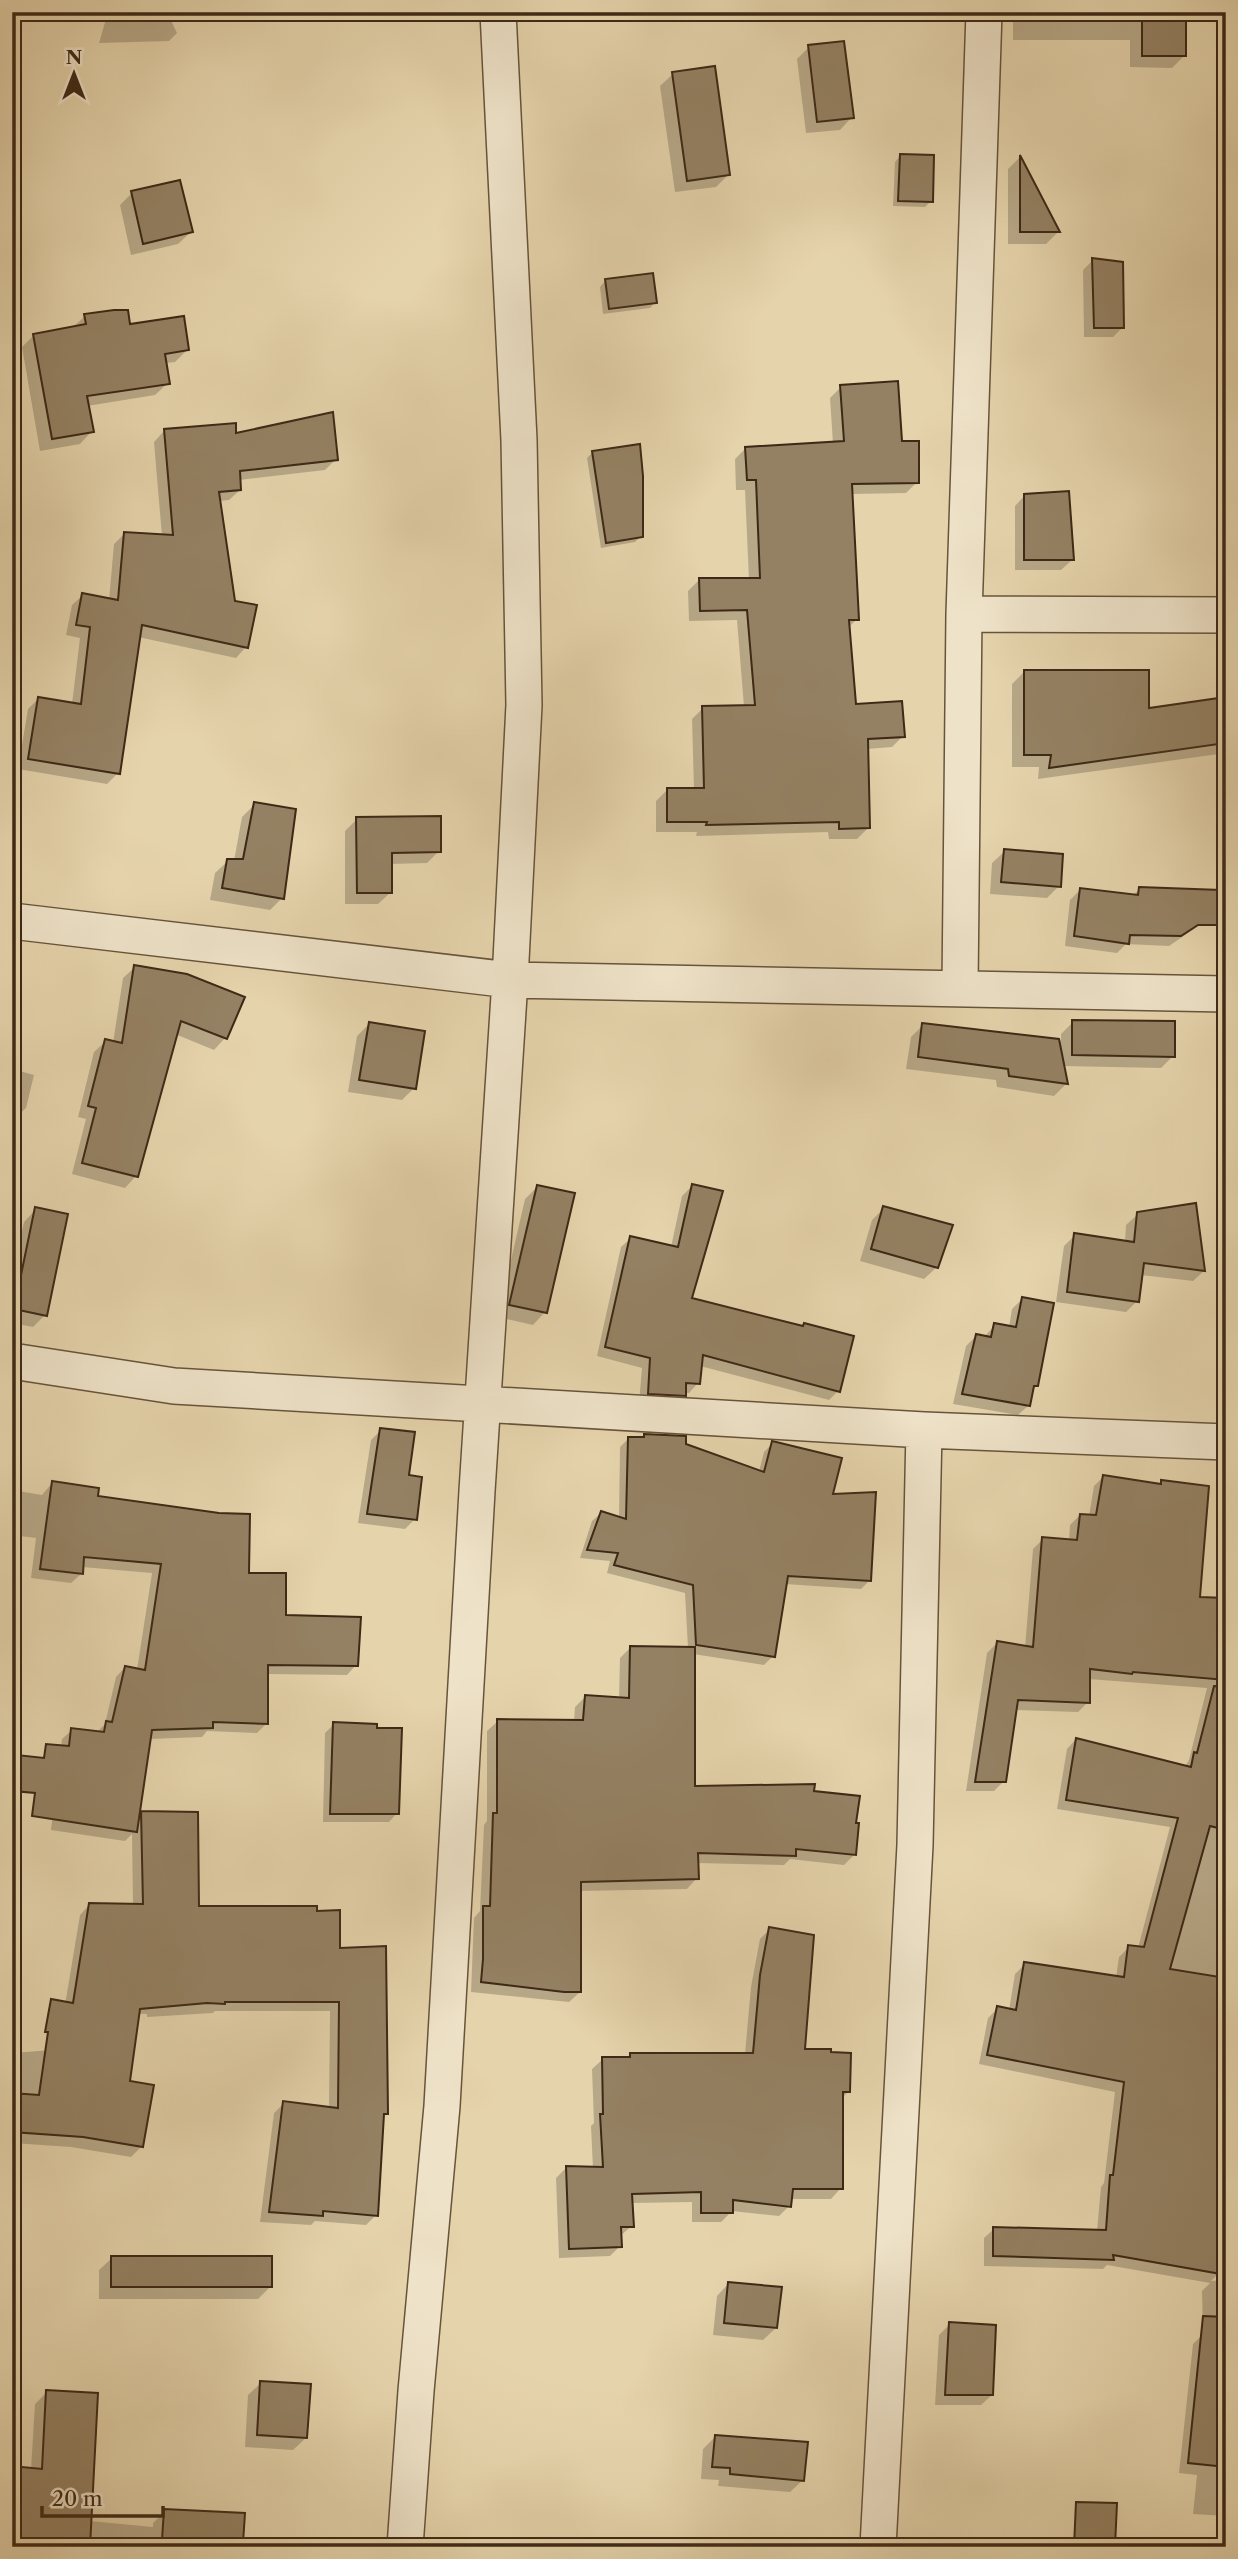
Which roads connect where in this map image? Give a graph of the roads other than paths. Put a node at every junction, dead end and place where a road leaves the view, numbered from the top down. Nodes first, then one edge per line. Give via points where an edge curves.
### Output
1 (498, 12) edge
2 (984, 12) edge
3 (964, 614) junction
4 (1226, 615) edge
5 (12, 921) edge
6 (510, 981) junction
7 (960, 987) junction
8 (1226, 994) edge
9 (12, 1361) edge
10 (483, 1404) junction
11 (924, 1430) junction
12 (1226, 1442) edge
13 (405, 2547) edge
14 (878, 2547) edge

1 - 6 street via 519,440 523,705
2 - 3 street
3 - 4 street
3 - 7 street
5 - 6 street
6 - 7 street
6 - 10 street
7 - 8 street
9 - 10 street via 174,1386
10 - 11 street
10 - 13 street via 442,2105
11 - 12 street
11 - 14 street via 915,1845

